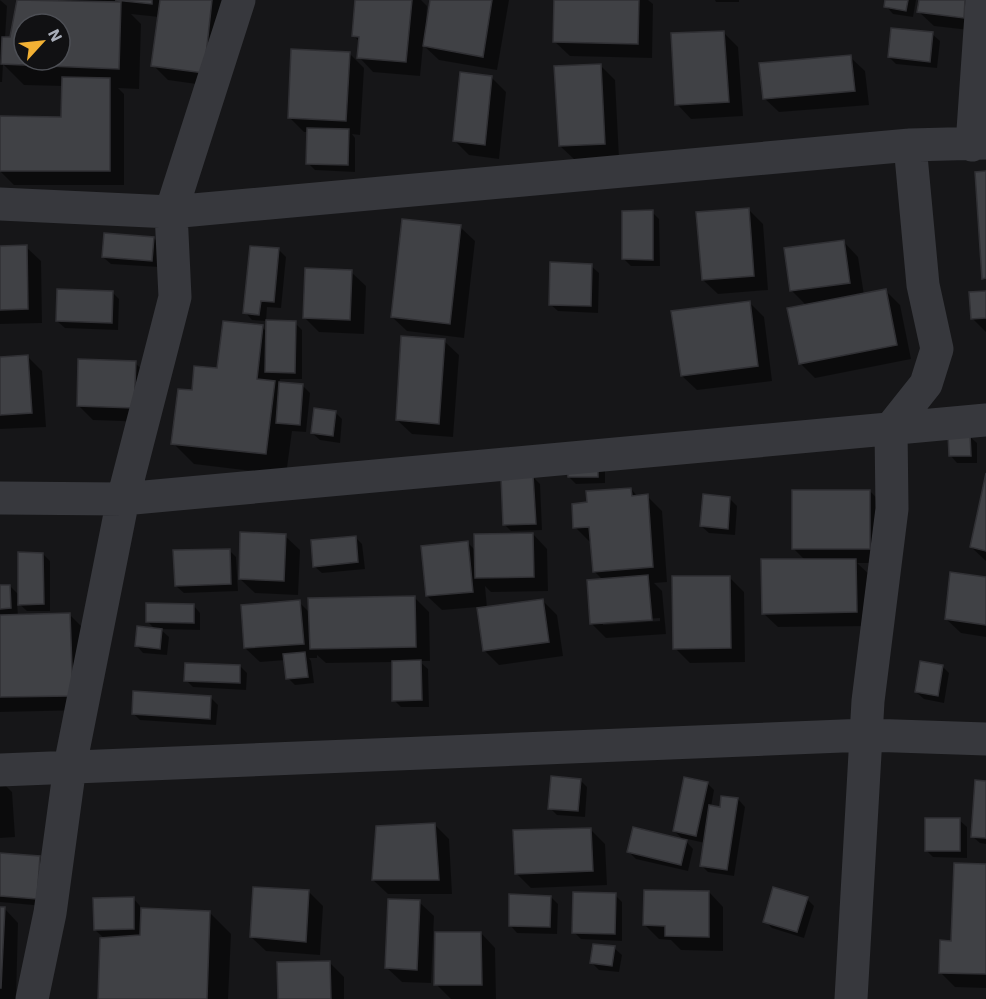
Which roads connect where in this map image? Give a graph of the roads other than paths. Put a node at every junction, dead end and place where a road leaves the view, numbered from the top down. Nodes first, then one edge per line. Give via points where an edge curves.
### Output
1 (239, 0) edge
2 (982, 0) edge
3 (979, 144) edge
4 (910, 145) junction
5 (0, 204) edge
6 (171, 212) junction
7 (986, 420) edge
8 (891, 428) junction
9 (0, 498) edge
10 (123, 500) junction
11 (867, 735) junction
12 (986, 739) edge
13 (70, 766) junction
14 (0, 770) edge
15 (33, 999) edge
16 (850, 999) edge

1 - 6 street
2 - 3 street
3 - 4 street
4 - 6 street
4 - 8 street via 923,285 937,349 926,384
5 - 6 street
6 - 10 street via 176,297
7 - 8 street
8 - 10 street
8 - 11 street via 891,509
9 - 10 street
10 - 13 street
11 - 12 street
11 - 13 street
11 - 16 street
13 - 14 street
13 - 15 street via 50,913

